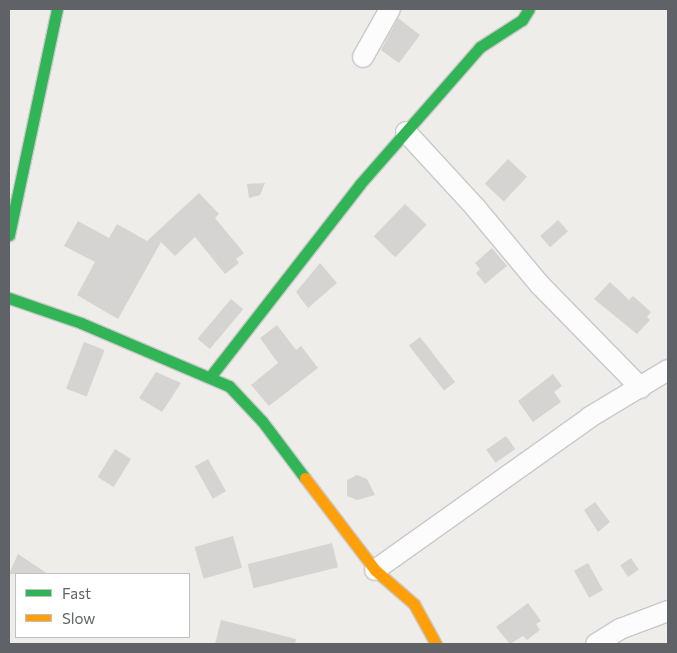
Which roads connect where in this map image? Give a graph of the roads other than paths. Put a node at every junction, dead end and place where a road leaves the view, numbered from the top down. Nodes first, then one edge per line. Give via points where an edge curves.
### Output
1 (56, 9) edge
2 (390, 9) edge
3 (529, 9) edge
4 (363, 58) dead end
5 (406, 132) junction
6 (9, 235) edge
7 (9, 298) edge
8 (668, 370) edge
9 (210, 377) junction
10 (641, 388) junction
11 (375, 570) junction
12 (668, 611) edge
13 (436, 644) edge
14 (599, 644) edge

1 - 6 street
2 - 4 street
3 - 5 street via 522,20 480,47
5 - 9 street via 360,184
5 - 10 street via 476,207 540,285
7 - 9 street via 82,323
8 - 10 street
9 - 11 street via 229,386 262,421
10 - 11 street via 590,417
11 - 13 street via 414,604
12 - 14 street via 620,629

